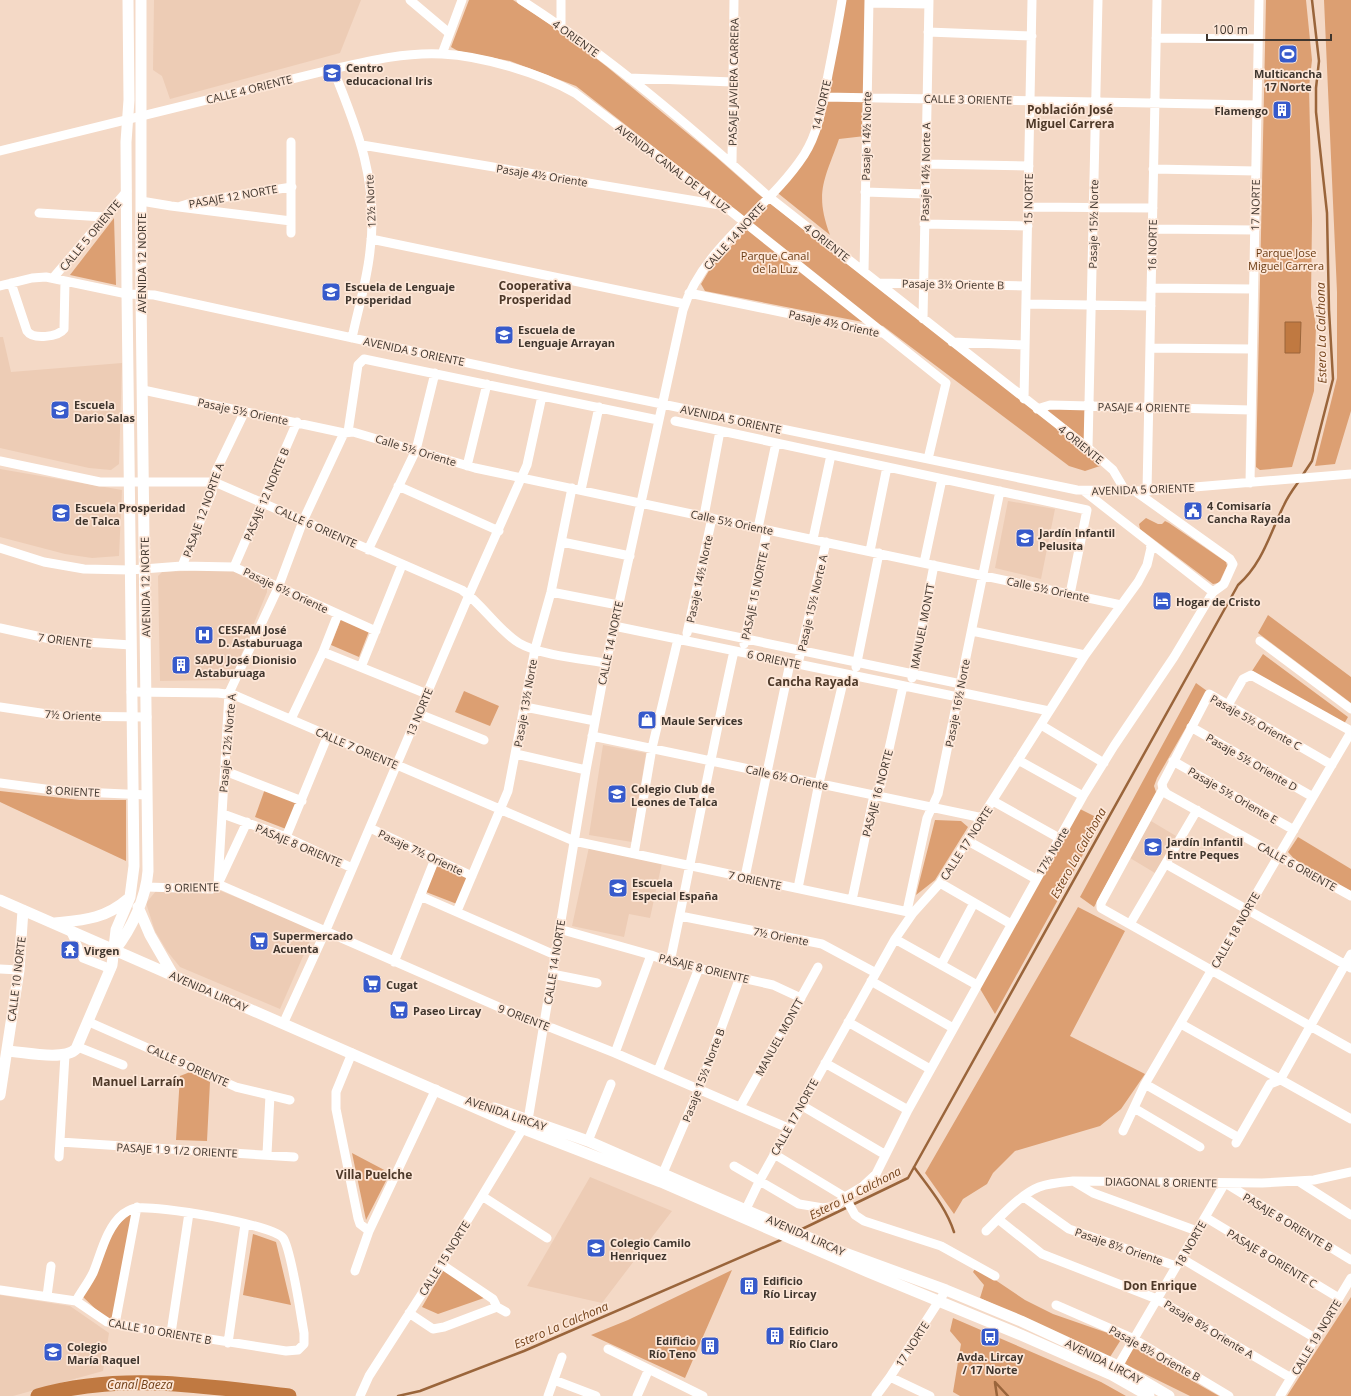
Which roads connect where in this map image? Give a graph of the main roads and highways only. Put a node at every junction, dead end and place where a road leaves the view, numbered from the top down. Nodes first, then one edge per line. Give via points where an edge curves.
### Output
1 (128, 0) edge
2 (141, 0) edge
3 (130, 897) junction
4 (0, 900) edge
5 (138, 907) junction
6 (23, 910) junction
7 (55, 924) junction
8 (115, 950) junction
9 (173, 976) junction
10 (7, 1050) junction
11 (0, 1095) edge
12 (526, 1124) junction
13 (813, 1244) junction
14 (1149, 1396) edge
15 (1169, 1396) edge

1 - 3 main road, AVENIDA 12 NORTE via 127,294 134,866
2 - 5 main road, AVENIDA 12 NORTE via 141,294 148,871 146,888
3 - 7 main road via 119,907 101,916
3 - 8 main road, AVENIDA 12 NORTE via 116,930
4 - 6 main road, AVENIDA LIRCAY
5 - 8 main road, AVENIDA 12 NORTE
5 - 9 main road
6 - 7 main road, AVENIDA LIRCAY
6 - 10 main road, CALLE 10 NORTE via 19,970
7 - 8 main road, AVENIDA LIRCAY
8 - 9 main road, AVENIDA LIRCAY
8 - 10 main road, AVENIDA 12 NORTE via 111,969 89,1022 72,1051
9 - 12 main road, AVENIDA LIRCAY via 436,1089
10 - 11 main road, CALLE 10 NORTE
12 - 13 main road, AVENIDA LIRCAY via 775,1232
12 - 13 main road, AVENIDA LIRCAY via 588,1141 786,1227
13 - 14 main road, AVENIDA LIRCAY via 940,1302 1022,1334 1112,1375
13 - 15 main road, AVENIDA LIRCAY via 946,1290 1021,1321 1118,1366

